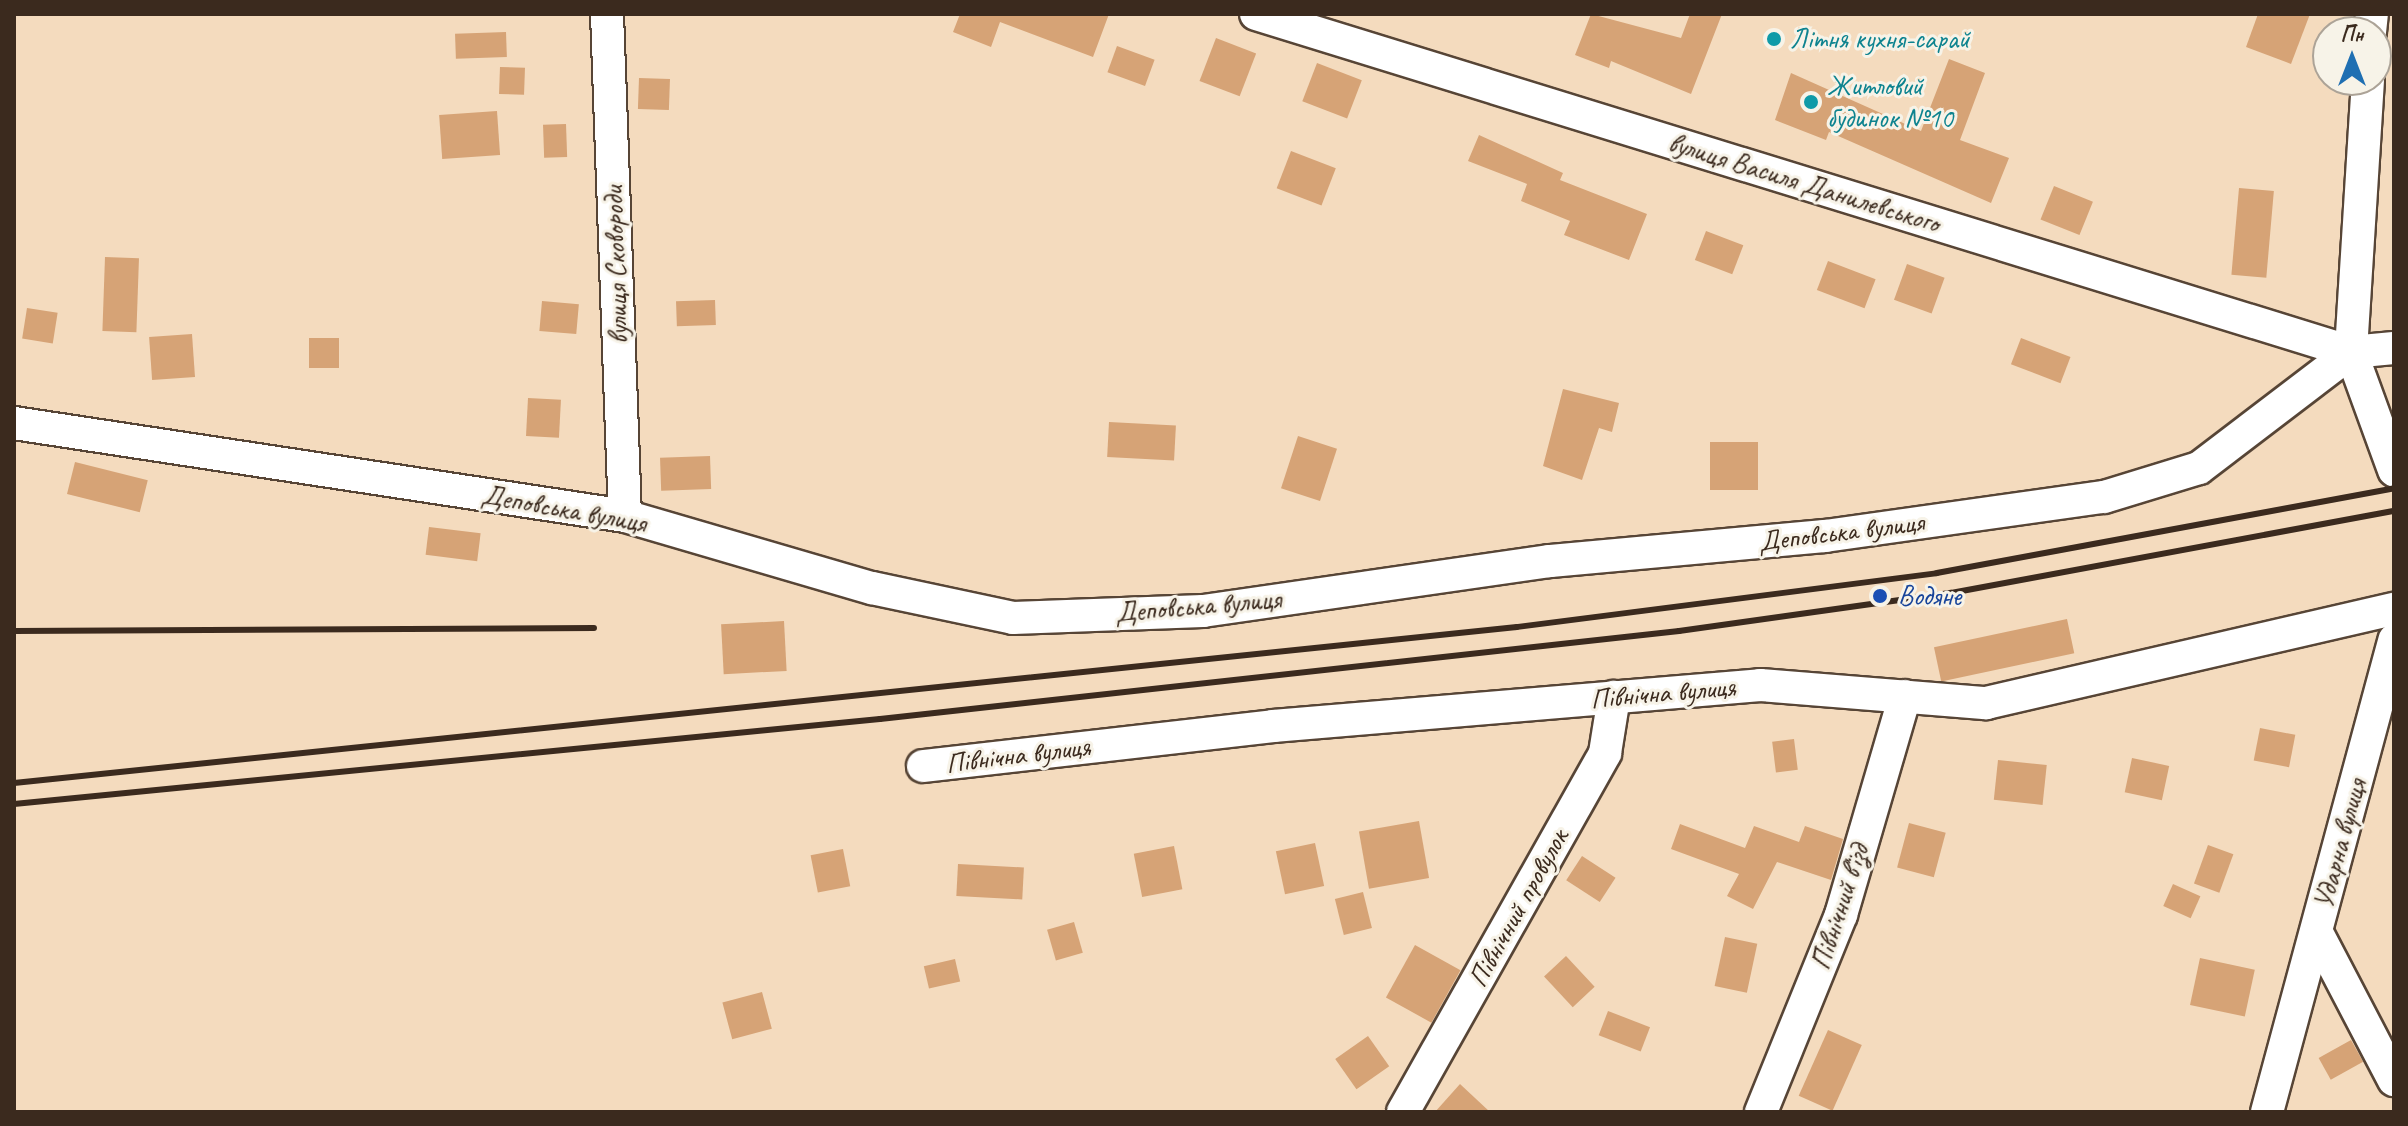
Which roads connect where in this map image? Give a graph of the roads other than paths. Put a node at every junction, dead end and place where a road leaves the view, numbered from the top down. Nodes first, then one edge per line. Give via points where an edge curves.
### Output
1 (607, 14) edge
2 (1256, 14) edge
3 (2367, 96) edge
4 (2394, 348) edge
5 (2351, 352) junction
6 (14, 423) edge
7 (2394, 470) edge
8 (625, 516) junction
9 (2394, 609) edge
10 (2394, 640) edge
11 (1905, 696) junction
12 (1614, 697) junction
13 (923, 766) dead end
14 (2317, 933) junction
15 (2394, 1080) edge
16 (1403, 1112) edge
17 (1761, 1112) edge
18 (2267, 1112) edge

1 - 8 street, вулиця Сковороди
2 - 5 street, вулиця Василя Данилевського
3 - 5 street
4 - 5 street
5 - 7 street
5 - 8 street, Деповська вулиця via 2199,468 2104,497 1825,536 1550,561 1203,611 1013,618 872,588
6 - 8 street, Деповська вулиця
9 - 11 street, Північна вулиця via 1986,703
10 - 14 street, Ударна вулиця
11 - 12 street, Північна вулиця via 1760,685
11 - 17 street, Північний в'їзд via 1841,915
12 - 13 street, Північна вулиця
12 - 16 street, Північний провулок via 1605,753
14 - 15 street, Ударна вулиця
14 - 18 street

